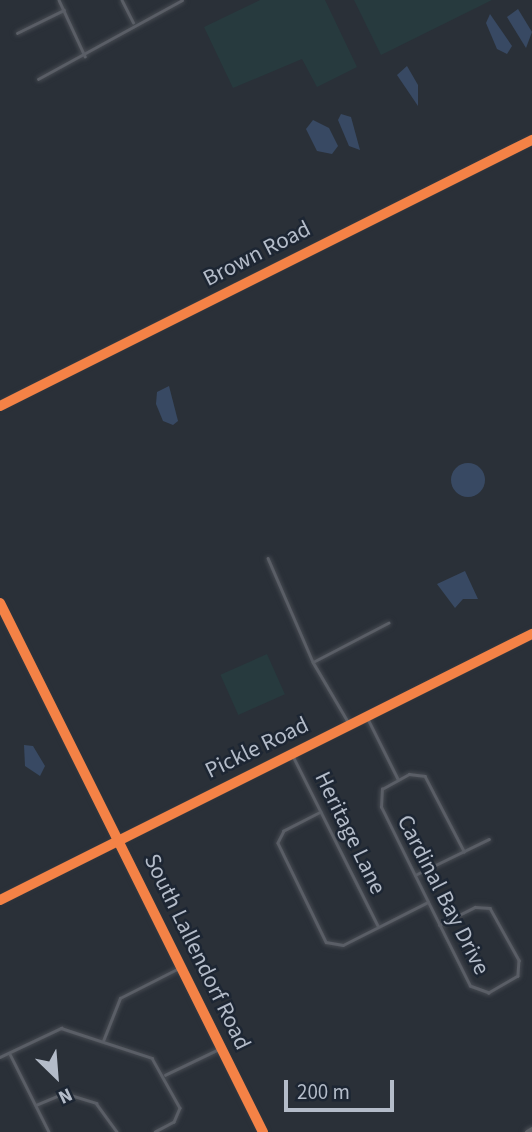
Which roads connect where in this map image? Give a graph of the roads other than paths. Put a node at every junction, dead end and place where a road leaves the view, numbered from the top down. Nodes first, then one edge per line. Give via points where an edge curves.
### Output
1 (59, 0) edge
2 (122, 0) edge
3 (182, 0) edge
4 (64, 10) junction
5 (134, 23) junction
6 (17, 33) dead end
7 (86, 56) junction
8 (38, 79) dead end
9 (532, 140) edge
10 (0, 406) edge
11 (268, 558) dead end
12 (0, 603) edge
13 (388, 624) dead end
14 (532, 635) edge
15 (313, 662) junction
16 (367, 717) junction
17 (350, 725) junction
18 (292, 754) junction
19 (398, 779) junction
20 (321, 812) junction
21 (489, 839) dead end
22 (118, 841) junction
23 (464, 851) junction
24 (415, 875) junction
25 (0, 900) edge
26 (428, 902) junction
27 (439, 925) junction
28 (379, 927) junction
29 (181, 967) junction
30 (103, 1041) junction
31 (221, 1048) junction
32 (10, 1052) junction
33 (0, 1057) edge
34 (165, 1076) junction
35 (36, 1105) junction
36 (532, 1129) edge
37 (49, 1132) edge
38 (117, 1132) edge
39 (155, 1132) edge
40 (263, 1132) edge
41 (527, 1132) edge

1 - 4 street
2 - 5 street
3 - 5 street
4 - 6 street
4 - 7 street
5 - 7 street
7 - 8 street
9 - 10 street, Brown Road
11 - 15 street
12 - 22 street, South Lallendorf Road
13 - 15 street
14 - 16 street, Pickle Road
15 - 17 street
16 - 17 street, Pickle Road
16 - 19 street
17 - 18 street, Pickle Road
18 - 20 street, Heritage Lane
18 - 22 street, Pickle Road
19 - 23 street via 412,773 427,778
19 - 24 street, Cardinal Bay Drive via 382,789 379,801
20 - 28 street, Heritage Lane
20 - 28 street via 284,831 278,846 321,936 334,946
21 - 23 street
22 - 25 street, Pickle Road
22 - 29 street, South Lallendorf Road
23 - 24 street
24 - 26 street, Cardinal Bay Drive
26 - 27 street, Cardinal Bay Drive
26 - 28 street
27 - 27 street, Cardinal Bay Drive via 471,988 485,994 517,978 520,966 494,912 478,906
29 - 30 street via 119,999
29 - 31 street, South Lallendorf Road
30 - 32 street via 59,1028
30 - 34 street via 152,1058
31 - 34 street
31 - 40 street, South Lallendorf Road
32 - 33 street
32 - 35 street
34 - 39 street via 179,1113
35 - 37 street
35 - 38 street via 63,1093 96,1103
36 - 41 highway

